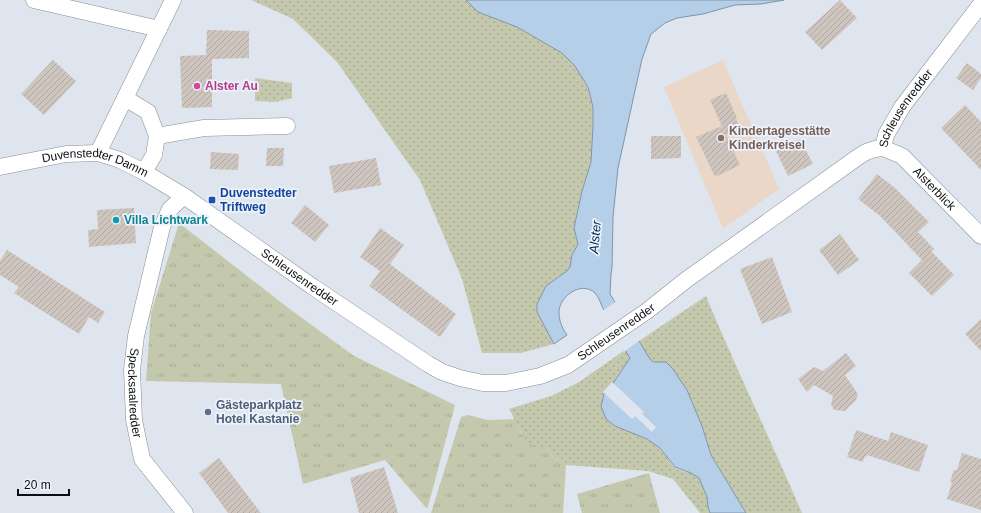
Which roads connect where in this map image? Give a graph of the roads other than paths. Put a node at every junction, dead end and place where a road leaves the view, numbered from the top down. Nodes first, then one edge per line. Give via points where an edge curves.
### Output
1 (34, 0) edge
2 (173, 0) edge
3 (981, 4) edge
4 (159, 29) junction
5 (125, 98) junction
6 (287, 126) dead end
7 (158, 136) junction
8 (883, 148) junction
9 (98, 153) junction
10 (0, 167) edge
11 (144, 172) junction
12 (184, 196) junction
13 (981, 236) edge
14 (185, 513) edge

1 - 4 street
2 - 4 street
3 - 8 street, Schleusenredder via 902,107 886,135
4 - 5 street
5 - 7 street via 148,112
5 - 9 street
6 - 7 street via 204,128
7 - 11 street via 154,154
8 - 12 street, Schleusenredder via 858,157 686,280 647,311 568,365 540,376 506,383 483,383 460,378 428,364
8 - 13 street, Alsterblick via 902,156
9 - 10 street, Duvenstedter Damm via 66,154
9 - 11 street, Duvenstedter Damm
11 - 12 street, Duvenstedter Damm
12 - 14 street, Specksaalredder via 170,209 162,227 136,336 132,370 134,420 142,459

